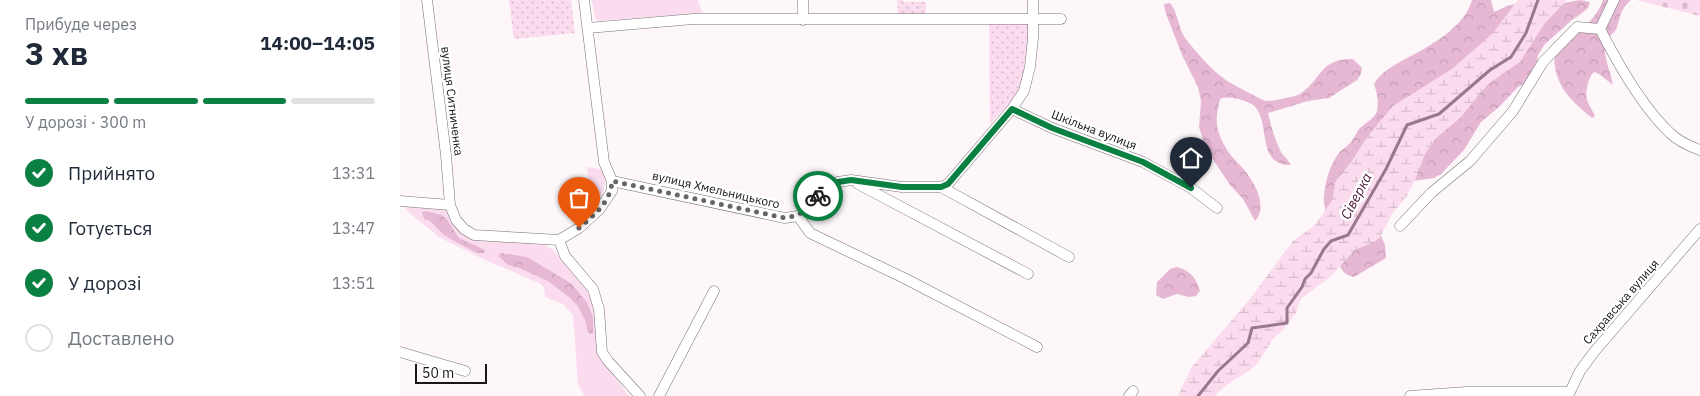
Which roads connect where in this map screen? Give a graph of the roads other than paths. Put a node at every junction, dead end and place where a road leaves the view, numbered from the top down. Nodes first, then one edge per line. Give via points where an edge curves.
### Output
1 (426, 0) edge
2 (584, 0) edge
3 (804, 0) edge
4 (1033, 0) edge
5 (1614, 0) edge
6 (1033, 18) junction
7 (1061, 19) dead end
8 (803, 20) junction
9 (588, 28) junction
10 (1600, 29) junction
11 (1012, 109) junction
12 (1700, 150) edge
13 (851, 180) junction
14 (612, 181) junction
15 (941, 187) junction
16 (400, 201) edge
17 (450, 205) junction
18 (1217, 208) dead end
19 (798, 216) junction
20 (1400, 226) dead end
21 (1700, 229) edge
22 (559, 240) junction
23 (1069, 257) dead end
24 (1028, 274) dead end
25 (714, 291) dead end
26 (1038, 347) dead end
27 (400, 352) edge
28 (465, 371) dead end
29 (1568, 394) edge
30 (640, 396) edge
31 (659, 396) edge
32 (1410, 396) edge

1 - 17 street, вулиця Ситниченка
2 - 9 street
3 - 8 street
4 - 6 street
5 - 10 street
6 - 7 street
6 - 8 street
6 - 11 street via 1026,83
8 - 9 street via 693,18
9 - 14 street via 604,162
10 - 12 street via 1611,52 1648,108 1670,133 1686,145
10 - 20 street via 1577,27 1543,62 1513,111 1470,161 1431,193
11 - 15 street via 948,184
11 - 18 street, Шкільна вулиця via 1052,128 1143,162 1191,188
13 - 15 street via 902,187
13 - 19 street via 838,182
13 - 24 street
14 - 19 street, вулиця Хмельницького via 785,218
14 - 22 street via 612,191 599,210
15 - 23 street
16 - 17 street
17 - 22 street via 456,220 474,235
19 - 26 street via 810,233 906,278
21 - 29 street, Сахравська вулиця via 1594,352
22 - 30 street via 565,256 593,289 599,309 602,352
25 - 31 street
27 - 28 street
29 - 32 street via 1466,392

